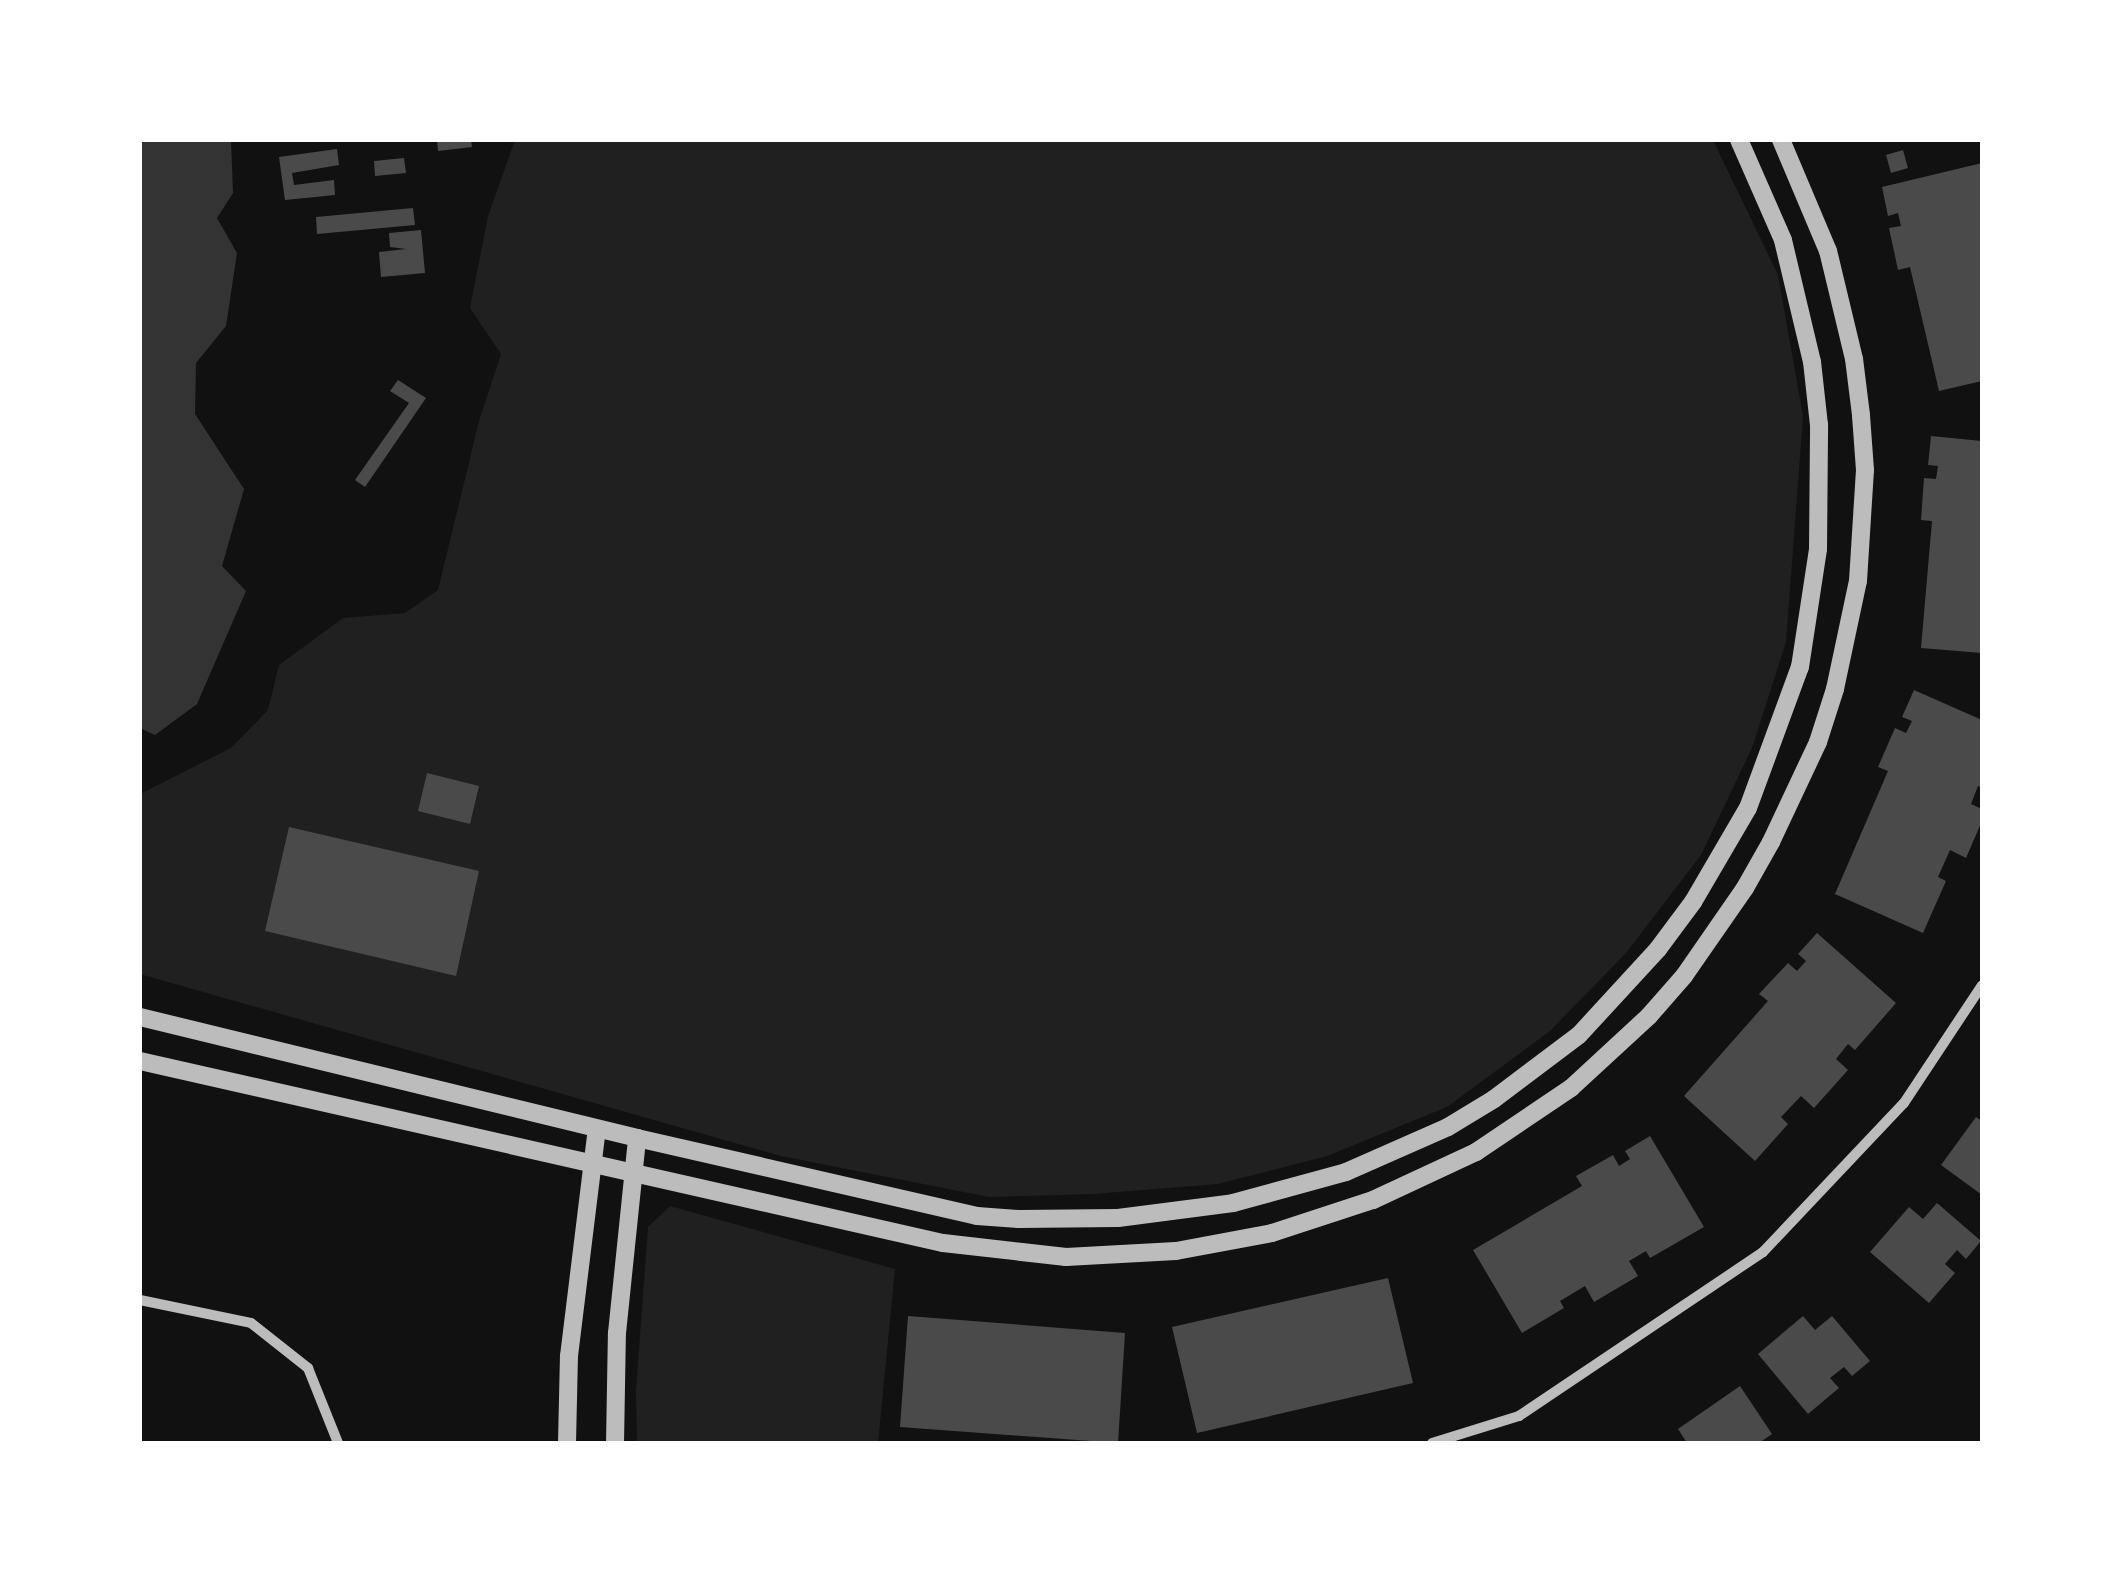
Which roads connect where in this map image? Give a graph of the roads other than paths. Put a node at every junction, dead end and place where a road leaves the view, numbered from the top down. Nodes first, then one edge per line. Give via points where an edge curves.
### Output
1 (1739, 140) edge
2 (1781, 140) edge
3 (1982, 985) edge
4 (140, 1017) edge
5 (140, 1061) edge
6 (597, 1129) junction
7 (638, 1138) junction
8 (593, 1164) junction
9 (634, 1173) junction
10 (140, 1300) edge
11 (338, 1443) edge
12 (567, 1443) edge
13 (615, 1443) edge
14 (1432, 1443) edge

1 - 7 street via 1783,240 1812,362 1820,488 1811,608 1785,715 1724,852 1658,949 1579,1034 1494,1099 1364,1165 1290,1190 1118,1218 976,1216
2 - 9 street via 1828,250 1854,359 1865,470 1848,636 1818,742 1746,888 1684,976 1611,1053 1524,1122 1426,1178 1272,1232 1176,1252 1004,1252
3 - 14 street via 1904,1103 1763,1252 1519,1416
4 - 6 street
5 - 8 street
6 - 7 street
6 - 8 street
7 - 9 street
8 - 9 street
8 - 12 street via 569,1356
9 - 13 street via 617,1333
10 - 11 street via 250,1323 308,1368

